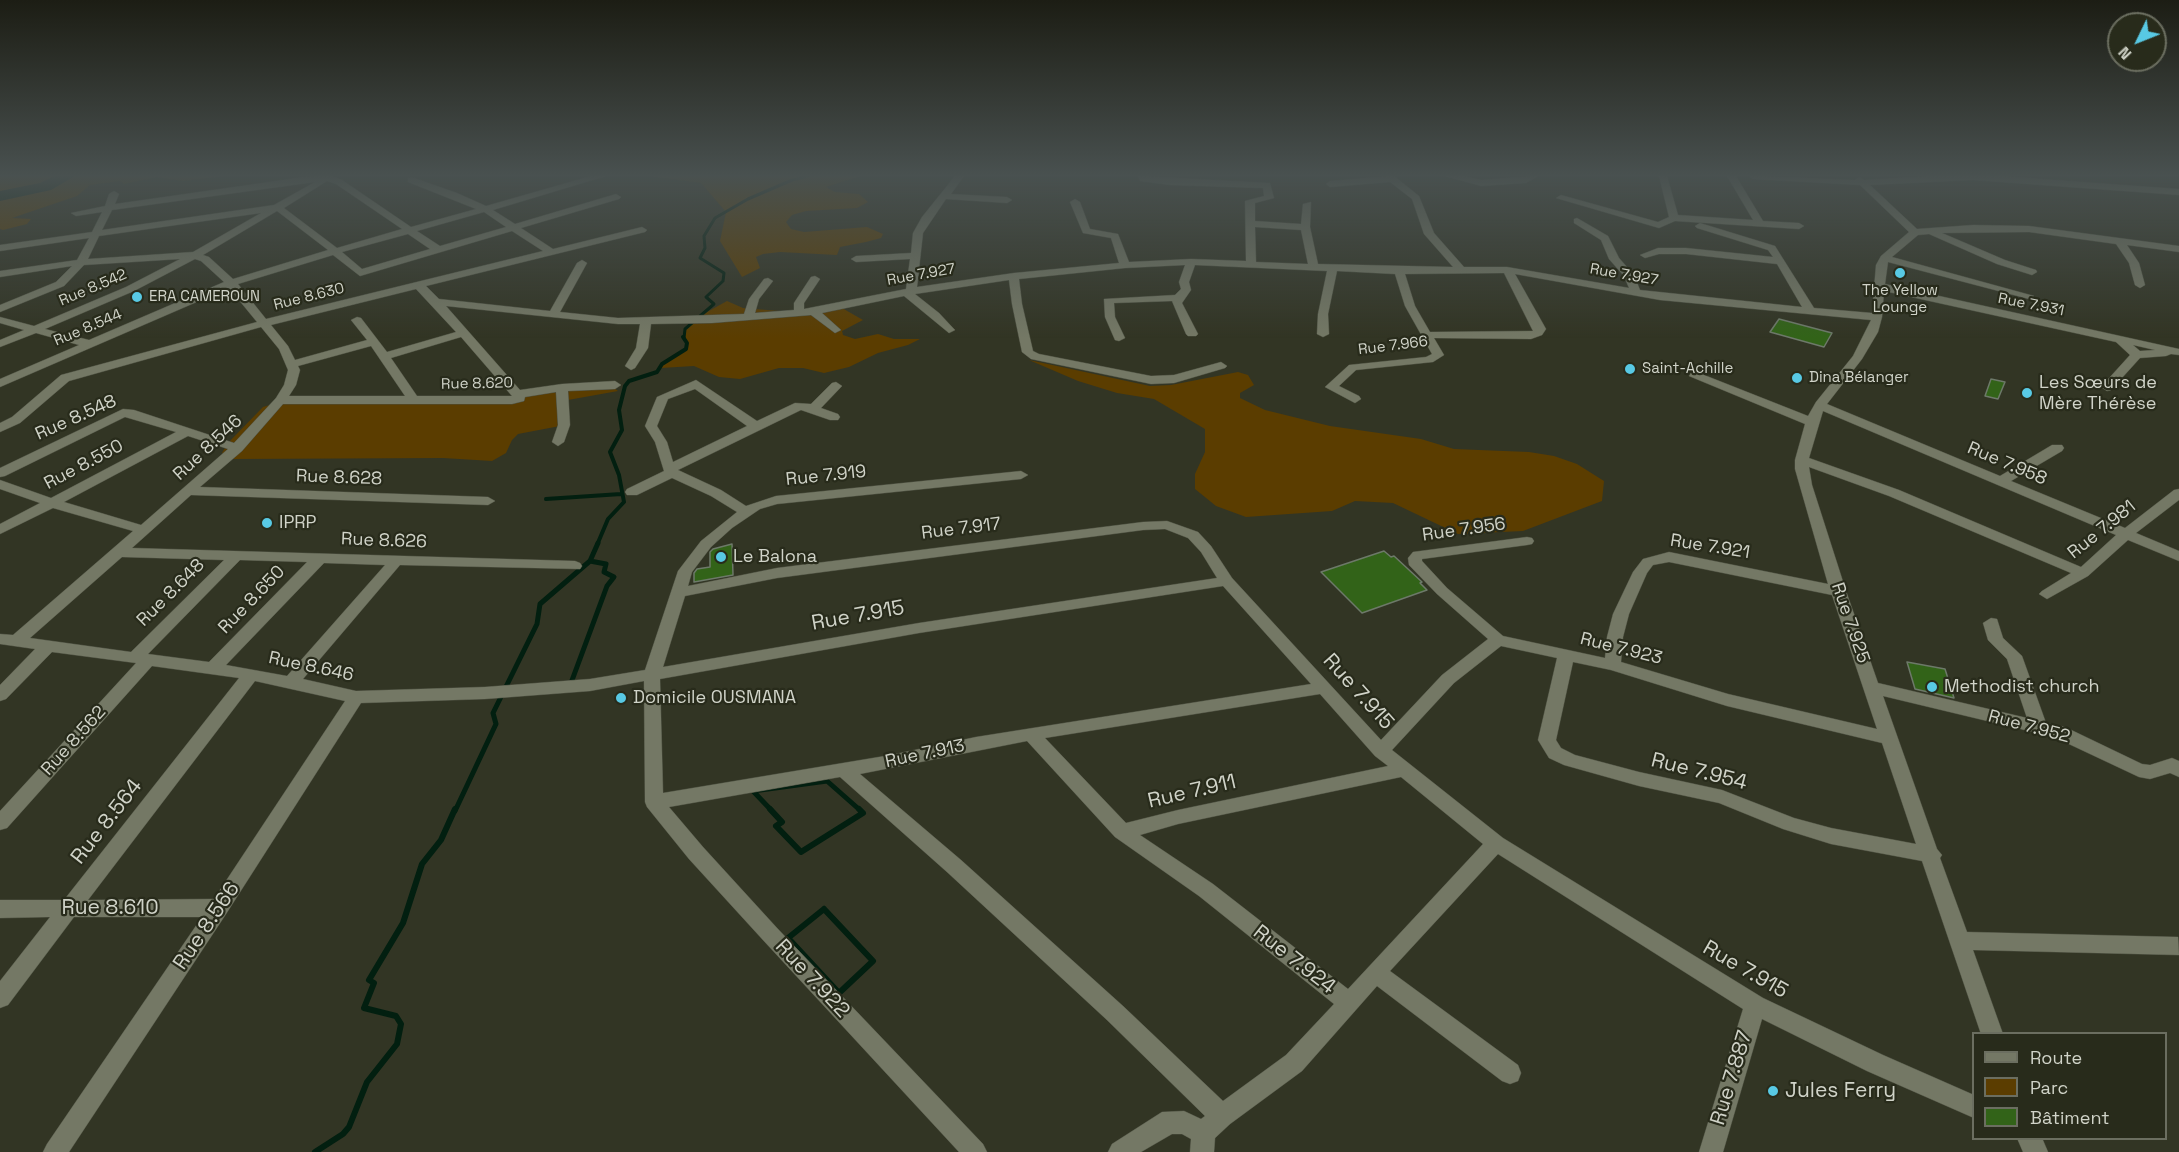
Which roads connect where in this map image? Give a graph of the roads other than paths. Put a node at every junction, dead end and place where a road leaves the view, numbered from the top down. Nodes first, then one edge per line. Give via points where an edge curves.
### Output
1 (99, 230) edge
2 (120, 230) edge
3 (238, 230) edge
4 (309, 230) edge
5 (410, 230) joint
6 (511, 230) edge
7 (519, 230) edge
8 (642, 230) dead end
9 (920, 230) edge
10 (1086, 230) edge
11 (1248, 230) edge
12 (1306, 230) edge
13 (1427, 230) edge
14 (1590, 230) edge
15 (1712, 230) edge
16 (1952, 230) edge
17 (2035, 230) edge
18 (1923, 231) junction
19 (97, 233) junction
20 (2119, 241) junction
21 (0, 248) edge
22 (2179, 249) edge
23 (440, 250) junction
24 (336, 251) junction
25 (551, 252) junction
26 (195, 255) junction
27 (1645, 255) dead end
28 (914, 256) junction
29 (1885, 258) junction
30 (856, 259) dead end
31 (1780, 261) junction
32 (81, 262) junction
33 (1191, 262) junction
34 (582, 263) dead end
35 (1251, 264) junction
36 (1125, 265) junction
37 (1313, 266) junction
38 (1333, 267) junction
39 (1507, 270) junction
40 (1399, 271) junction
41 (1462, 271) junction
42 (2032, 272) dead end
43 (0, 274) edge
44 (1014, 276) junction
45 (815, 279) dead end
46 (768, 281) dead end
47 (231, 283) junction
48 (370, 284) junction
49 (418, 285) junction
50 (2140, 285) dead end
51 (1878, 286) junction
52 (908, 292) junction
53 (1636, 293) junction
54 (2029, 296) dead end
55 (1178, 298) junction
56 (436, 302) junction
57 (0, 309) edge
58 (814, 312) junction
59 (1811, 312) junction
60 (553, 314) junction
61 (799, 314) junction
62 (1877, 317) junction
63 (748, 318) junction
64 (0, 320) edge
65 (357, 320) dead end
66 (647, 321) junction
67 (262, 324) junction
68 (37, 329) junction
69 (835, 330) dead end
70 (948, 330) dead end
71 (464, 333) junction
72 (1192, 334) dead end
73 (1323, 334) dead end
74 (1429, 335) junction
75 (2118, 337) junction
76 (1119, 338) dead end
77 (374, 342) junction
78 (0, 344) edge
79 (89, 344) junction
80 (2179, 352) edge
81 (2137, 355) junction
82 (385, 356) junction
83 (293, 364) junction
84 (631, 366) dead end
85 (1221, 366) dead end
86 (1695, 376) dead end
87 (0, 383) edge
88 (615, 385) dead end
89 (836, 386) dead end
90 (2107, 387) dead end
91 (562, 388) junction
92 (518, 394) junction
93 (413, 399) junction
94 (1355, 399) dead end
95 (280, 400) junction
96 (1820, 405) junction
97 (813, 409) junction
98 (834, 417) dead end
99 (1812, 422) junction
100 (758, 427) junction
101 (0, 428) edge
102 (186, 432) junction
103 (558, 442) dead end
104 (237, 448) junction
105 (2057, 448) dead end
106 (1802, 459) junction
107 (671, 470) junction
108 (0, 473) edge
109 (1021, 475) dead end
110 (2001, 481) junction
111 (0, 484) edge
112 (188, 491) junction
113 (632, 492) dead end
114 (2179, 493) edge
115 (488, 501) dead end
116 (52, 503) junction
117 (746, 512) junction
118 (0, 530) edge
119 (144, 530) junction
120 (2126, 534) junction
121 (1527, 541) dead end
122 (120, 552) junction
123 (236, 556) junction
124 (2179, 556) edge
125 (319, 558) junction
126 (396, 561) junction
127 (574, 566) dead end
128 (2083, 573) junction
129 (1227, 580) junction
130 (1839, 591) junction
131 (677, 593) junction
132 (2047, 594) dead end
133 (1991, 623) dead end
134 (1498, 640) junction
135 (7, 641) edge
136 (47, 647) junction
137 (1566, 656) junction
138 (141, 658) junction
139 (1614, 665) junction
140 (213, 668) junction
141 (250, 674) junction
142 (652, 674) junction
143 (292, 681) junction
144 (1323, 688) junction
145 (1873, 688) junction
146 (0, 695) edge
147 (356, 697) junction
148 (2039, 728) junction
149 (1031, 735) junction
150 (1891, 739) junction
151 (1381, 751) junction
152 (2177, 765) edge
153 (843, 770) junction
154 (1403, 770) junction
155 (654, 802) junction
156 (0, 823) edge
157 (1122, 832) junction
158 (1496, 843) junction
159 (1932, 855) junction
160 (69, 908) junction
161 (219, 908) junction
162 (0, 909) edge
163 (1961, 942) junction
164 (2178, 946) edge
165 (1376, 973) junction
166 (0, 998) edge
167 (1349, 1003) junction
168 (1755, 1005) junction
169 (1991, 1032) edge
170 (1510, 1073) dead end
171 (1972, 1106) edge
172 (1222, 1116) junction
173 (1203, 1142) edge
174 (55, 1152) edge
175 (975, 1152) edge
176 (1120, 1152) edge
177 (1711, 1152) edge

1 - 19 street
2 - 19 street
3 - 26 street, Rue 8.542
4 - 24 street
5 - 23 street
5 - 24 street, Rue 8.544
6 - 23 street
7 - 25 street
8 - 25 street, Rue 8.630
9 - 28 street
10 - 36 street via 1114,236
11 - 35 street
12 - 37 street
13 - 41 street
14 - 53 street via 1606,240
15 - 31 street via 1768,247
16 - 18 street
17 - 20 street
18 - 29 street
18 - 42 street
19 - 21 street
19 - 32 street
20 - 22 street
20 - 50 street via 2134,263
23 - 48 street
24 - 47 street, Rue 8.544
24 - 48 street
25 - 49 street, Rue 8.630
26 - 32 street
26 - 47 street
26 - 68 street, Rue 8.542 via 130,289
27 - 31 street via 1686,251
28 - 30 street
28 - 52 street
29 - 51 street, Rue 7.925
29 - 54 street
31 - 59 street
32 - 43 street
32 - 57 street via 60,284
33 - 35 street, Rue 7.927
33 - 36 street, Rue 7.927
33 - 55 street via 1184,282 1186,290
34 - 60 street
35 - 37 street, Rue 7.927
36 - 44 street, Rue 7.927
37 - 38 street, Rue 7.927
38 - 40 street, Rue 7.927
38 - 73 street
39 - 41 street, Rue 7.927
39 - 53 street, Rue 7.927
39 - 74 street via 1540,329 1538,333
40 - 41 street, Rue 7.927
40 - 74 street, Rue 7.966 via 1410,306
44 - 52 street, Rue 7.927
44 - 85 street via 1028,352 1035,357 1151,380 1174,379
45 - 61 street via 799,303
46 - 63 street via 754,298
47 - 67 street
47 - 79 street, Rue 8.544
48 - 49 street, Rue 8.630
48 - 67 street, Rue 8.630
49 - 56 street, Rue 8.620
51 - 62 street, Rue 7.925
51 - 75 street, Rue 7.931
52 - 58 street, Rue 7.927
52 - 70 street
53 - 59 street, Rue 7.927
55 - 72 street via 1178,307
55 - 76 street via 1109,300 1110,317
56 - 60 street, Rue 7.927
56 - 71 street, Rue 8.620
58 - 61 street, Rue 7.927
58 - 69 street
59 - 62 street, Rue 7.927
60 - 66 street, Rue 7.927
61 - 63 street, Rue 7.927
62 - 96 street, Rue 7.925 via 1858,357
63 - 66 street, Rue 7.927
64 - 68 street
65 - 77 street
66 - 84 street via 642,348
67 - 83 street
67 - 101 street, Rue 8.630 via 143,353 65,378 16,420
68 - 78 street, Rue 8.542
68 - 79 street
71 - 82 street
71 - 92 street, Rue 8.620
74 - 94 street, Rue 7.966 via 1438,355 1435,358 1358,365 1345,372 1331,387
75 - 80 street, Rue 7.931
75 - 81 street
77 - 82 street
77 - 83 street
79 - 87 street, Rue 8.544
80 - 81 street
81 - 90 street
82 - 93 street
83 - 95 street, Rue 8.546 via 294,376
86 - 99 street
88 - 91 street
89 - 97 street
91 - 92 street
91 - 103 street via 564,425
92 - 93 street, Rue 8.620 via 520,398 512,400
93 - 95 street, Rue 8.620
95 - 104 street, Rue 8.546
96 - 99 street, Rue 7.925
96 - 110 street, Rue 7.958
97 - 98 street
97 - 100 street via 799,406
99 - 106 street, Rue 7.925
100 - 107 street
100 - 107 street via 696,384 663,397 651,426
102 - 104 street, Rue 8.548
102 - 108 street, Rue 8.548 via 123,413
102 - 116 street, Rue 8.550
104 - 112 street, Rue 8.546
105 - 110 street
106 - 128 street via 1904,497
106 - 130 street, Rue 7.925 via 1805,485
107 - 113 street
107 - 117 street
109 - 117 street, Rue 7.919 via 776,500
110 - 120 street, Rue 7.958
111 - 116 street
112 - 115 street, Rue 8.628
112 - 119 street, Rue 8.546
114 - 120 street, Rue 7.981
116 - 118 street, Rue 8.550
116 - 119 street
117 - 131 street, Rue 7.919 via 706,544 685,571
119 - 122 street, Rue 8.546
120 - 124 street, Rue 7.958
120 - 128 street, Rue 7.981
121 - 134 street, Rue 7.956 via 1418,555 1414,562
122 - 123 street, Rue 8.626
122 - 135 street, Rue 8.546
123 - 125 street, Rue 8.626
123 - 138 street, Rue 8.648
125 - 126 street, Rue 8.626
125 - 140 street, Rue 8.650
126 - 127 street, Rue 8.626
126 - 143 street
128 - 132 street, Rue 7.981
129 - 131 street, Rue 7.917 via 1193,535 1167,525 788,571
129 - 142 street, Rue 7.915
129 - 144 street, Rue 7.915
130 - 139 street, Rue 7.921 via 1669,558 1648,562 1622,614 1615,638
130 - 145 street, Rue 7.925
131 - 142 street, Rue 7.919
133 - 148 street via 1996,640 2014,656
134 - 137 street, Rue 7.923
134 - 151 street via 1448,679
135 - 136 street, Rue 8.646
136 - 138 street, Rue 8.646
136 - 146 street
137 - 139 street, Rue 7.923
137 - 159 street, Rue 7.954 via 1547,740 1555,753 1639,779 1722,797 1831,836
138 - 140 street, Rue 8.646
138 - 156 street, Rue 8.562
139 - 150 street, Rue 7.923 via 1727,700
140 - 141 street, Rue 8.646
141 - 143 street, Rue 8.646
141 - 160 street, Rue 8.564
142 - 147 street, Rue 8.646 via 578,687
142 - 155 street
143 - 147 street, Rue 8.646
144 - 149 street, Rue 7.913
144 - 151 street, Rue 7.915
145 - 148 street, Rue 7.952
145 - 150 street, Rue 7.925
147 - 161 street, Rue 8.566
148 - 152 street, Rue 7.952 via 2074,738 2139,770 2150,772
149 - 153 street, Rue 7.913
149 - 157 street
150 - 159 street, Rue 7.925
151 - 154 street, Rue 7.915
153 - 155 street, Rue 7.913
153 - 172 street via 954,866
154 - 157 street, Rue 7.911
154 - 158 street, Rue 7.915
155 - 175 street, Rue 7.922 via 762,926
157 - 167 street, Rue 7.924 via 1206,890
158 - 165 street, Rue 7.924
158 - 168 street, Rue 7.915
159 - 163 street, Rue 7.925
160 - 161 street, Rue 8.610
160 - 162 street, Rue 8.610
160 - 166 street, Rue 8.564
161 - 174 street, Rue 8.566
163 - 164 street
163 - 169 street, Rue 7.925
165 - 167 street, Rue 7.924
165 - 170 street
167 - 172 street via 1294,1063
168 - 171 street, Rue 7.915
168 - 177 street, Rue 7.887
172 - 173 street
173 - 176 street via 1184,1123 1172,1122 1162,1124

